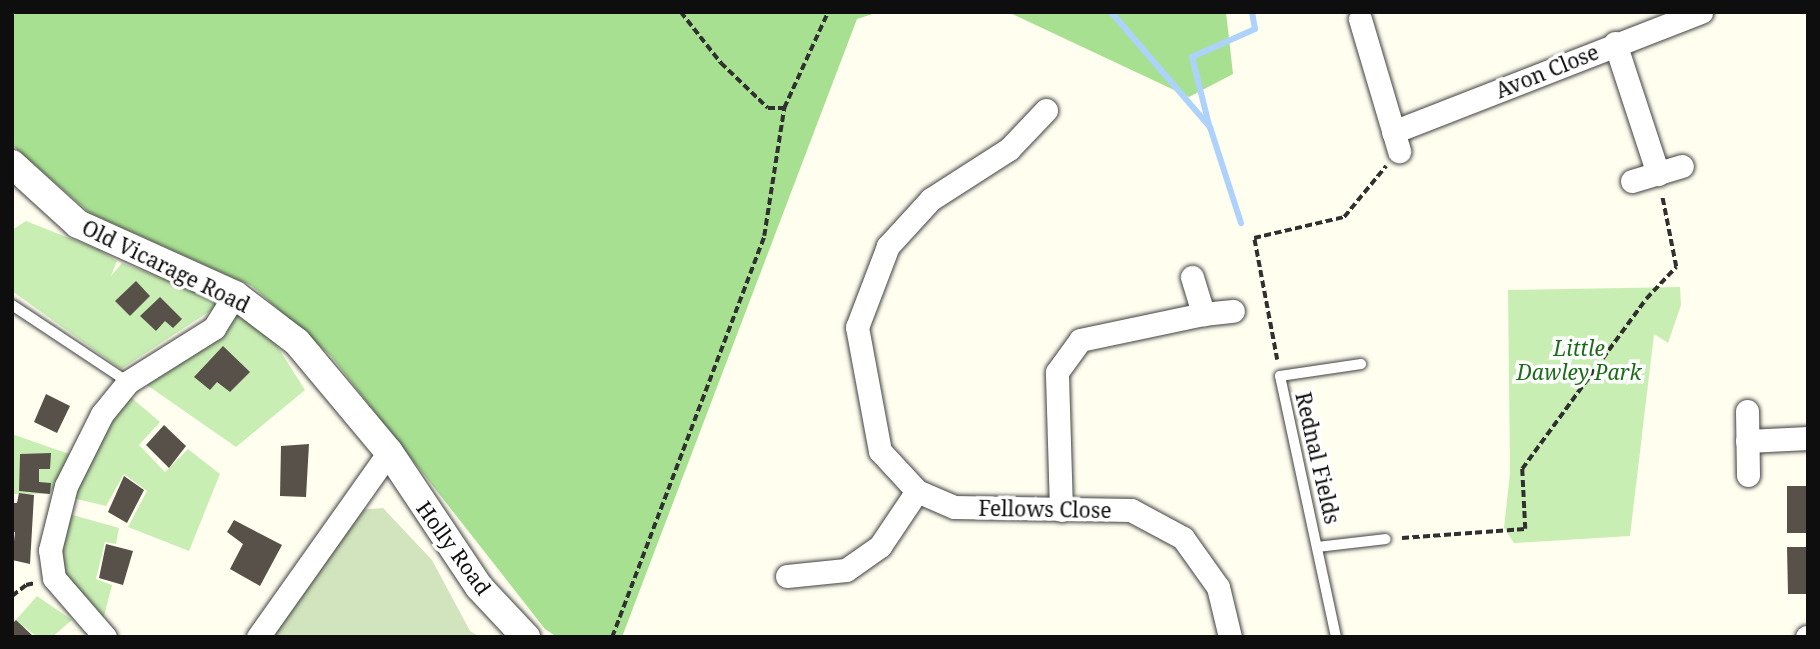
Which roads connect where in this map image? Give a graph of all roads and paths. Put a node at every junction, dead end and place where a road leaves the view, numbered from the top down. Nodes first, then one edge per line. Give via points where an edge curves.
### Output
1 (681, 12) edge
2 (828, 12) edge
3 (1701, 12) edge
4 (1360, 19) dead end
5 (1615, 43) junction
6 (784, 108) junction
7 (1046, 110) dead end
8 (1396, 141) junction
9 (12, 164) edge
10 (1682, 166) dead end
11 (1658, 174) junction
12 (1632, 181) dead end
13 (1192, 277) dead end
14 (235, 295) junction
15 (12, 305) edge
16 (1233, 312) dead end
17 (1203, 314) junction
18 (1362, 364) dead end
19 (1280, 376) junction
20 (128, 382) junction
21 (1747, 411) dead end
22 (1808, 438) edge
23 (1747, 441) junction
24 (389, 452) junction
25 (1748, 475) dead end
26 (918, 491) junction
27 (1061, 510) junction
28 (1387, 539) joint
29 (1318, 548) junction
30 (788, 576) dead end
31 (104, 637) edge
32 (258, 637) edge
33 (526, 637) edge
34 (612, 637) edge
35 (1230, 637) edge
36 (1336, 637) edge

1 - 6 path via 721,62 768,108
2 - 6 path
3 - 5 street, Avon Close
4 - 8 street
5 - 8 street, Avon Close
5 - 11 street
6 - 34 path via 764,236
7 - 26 street, Fellows Close via 1009,149 930,200 888,246 857,327 880,451
8 - 19 path via 1345,217 1254,238
9 - 14 street, Old Vicarage Road via 79,224
10 - 11 street
11 - 12 street
11 - 28 path via 1676,267 1646,299 1522,468 1525,529
13 - 17 street
14 - 20 street via 214,328
14 - 24 street, Old Vicarage Road via 298,342
15 - 20 lane
16 - 17 street
17 - 27 street via 1080,340 1057,372
18 - 19 lane, Rednal Fields
19 - 29 lane, Rednal Fields
20 - 31 street via 102,414 66,486 50,550 54,578
21 - 23 street
22 - 23 street
23 - 25 street
24 - 32 street
24 - 33 street, Holly Road via 479,587
26 - 27 street, Fellows Close via 954,507
26 - 30 street via 880,546 846,570
27 - 35 street, Fellows Close via 1131,510 1183,538 1217,587
28 - 29 lane, Rednal Fields
29 - 36 lane, Rednal Fields

